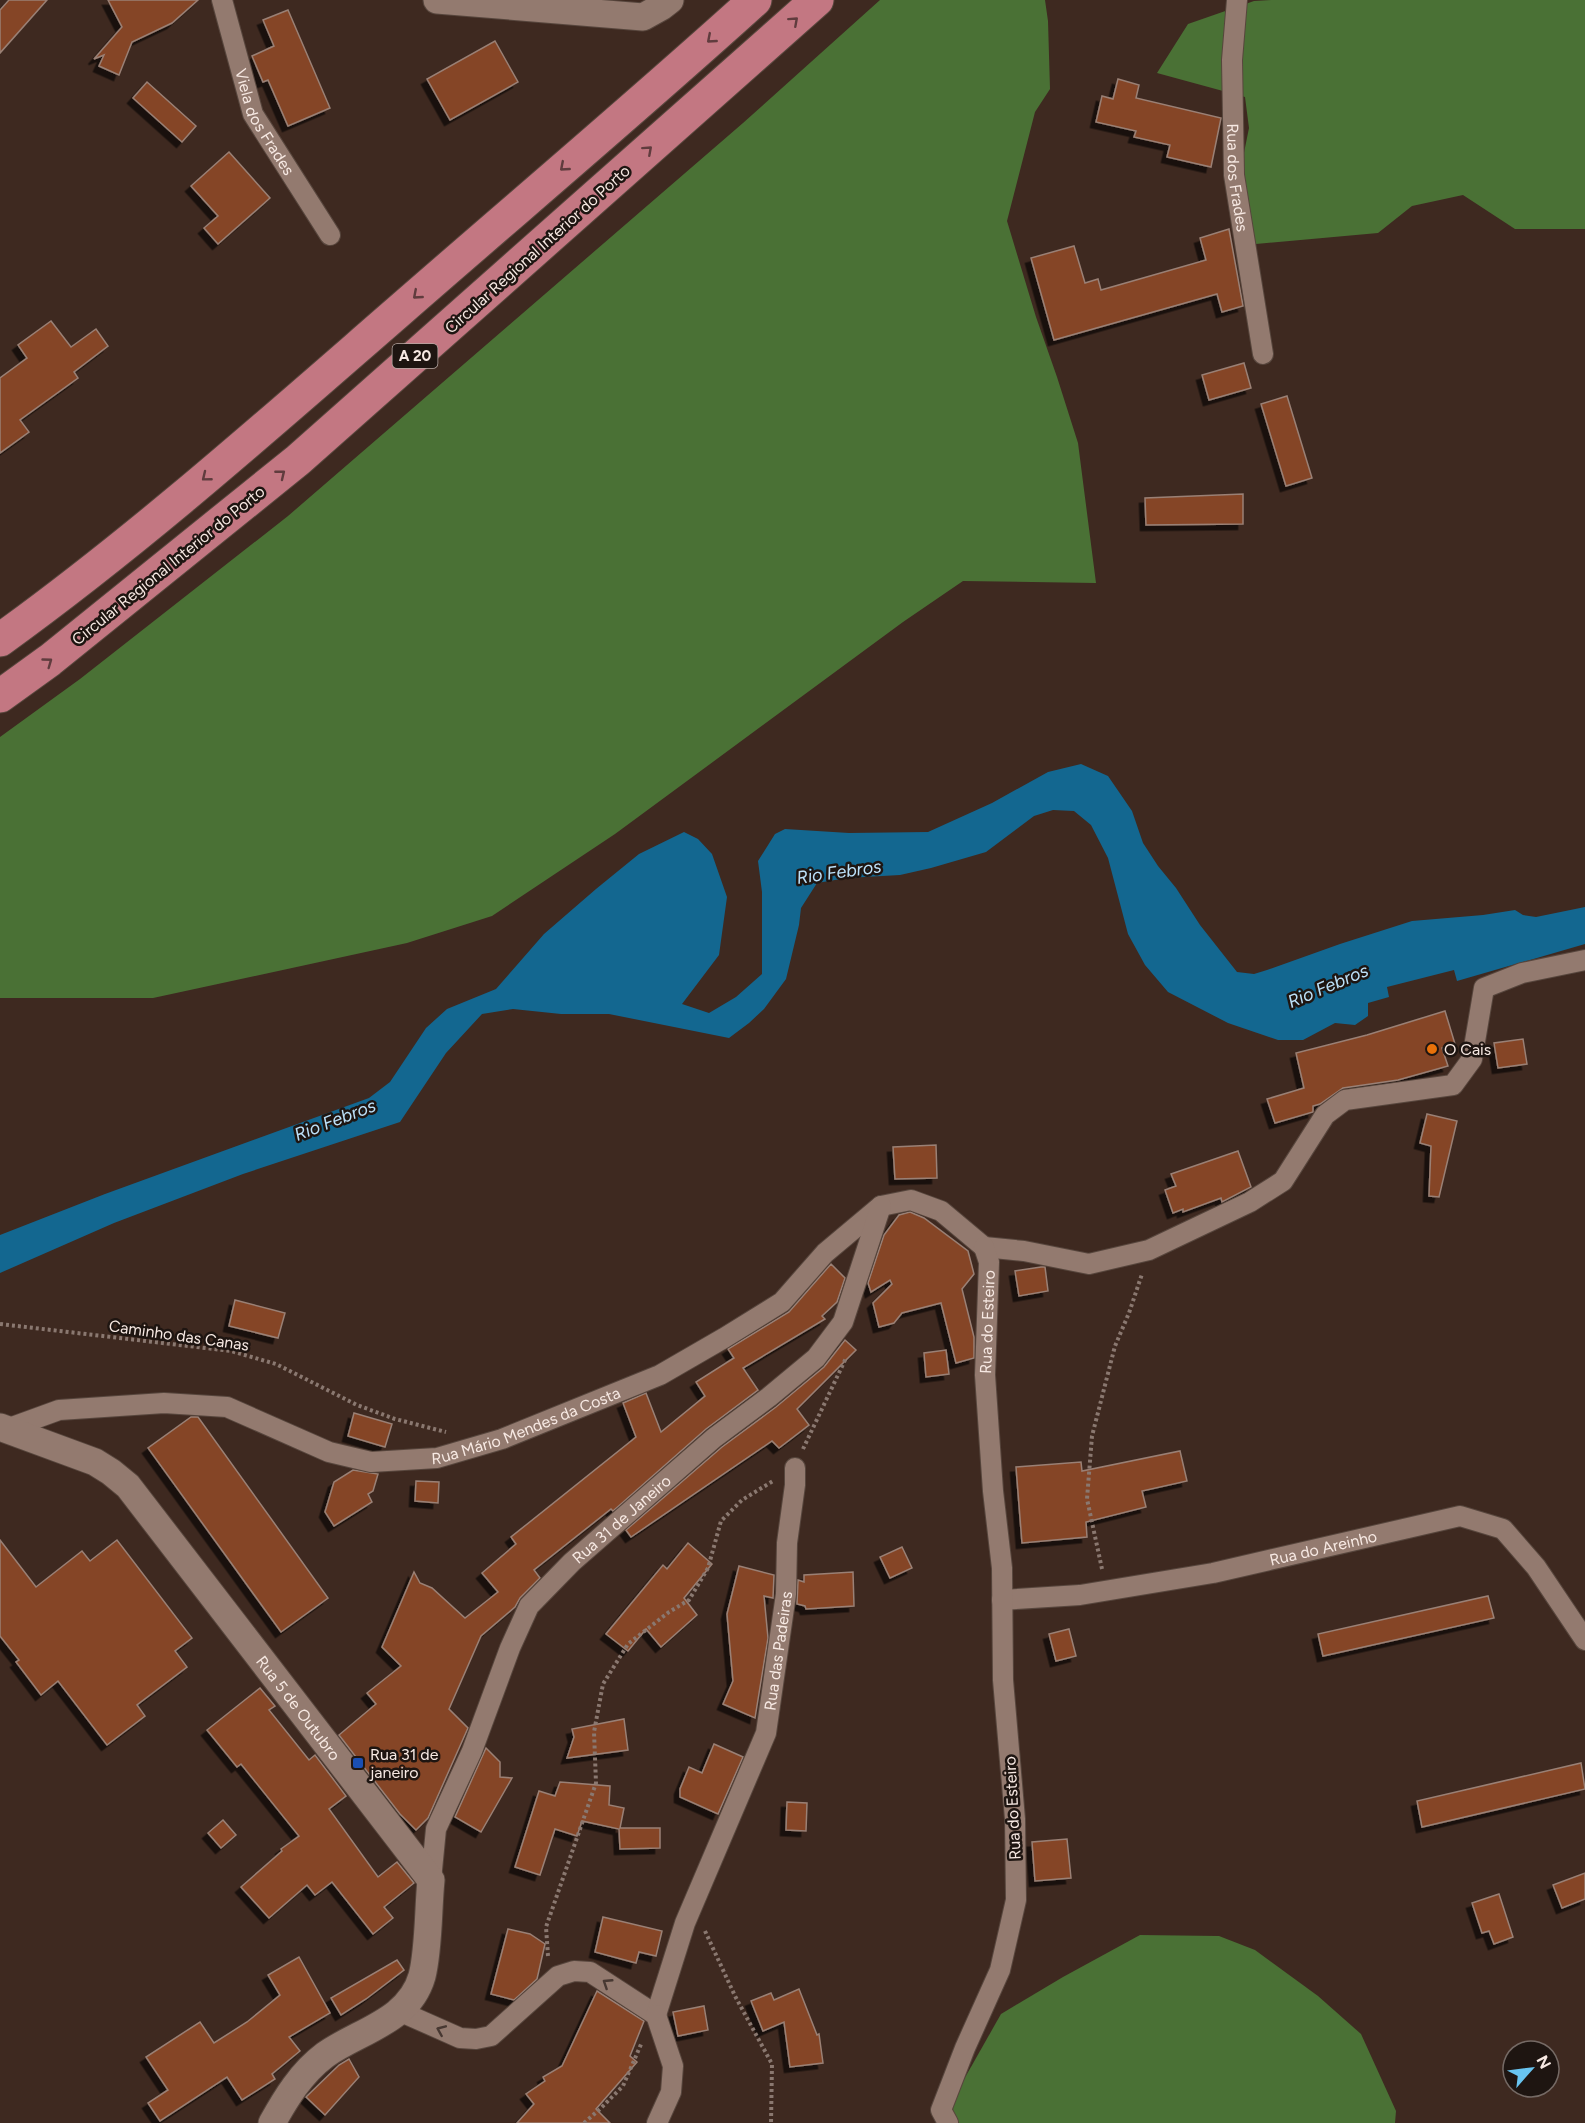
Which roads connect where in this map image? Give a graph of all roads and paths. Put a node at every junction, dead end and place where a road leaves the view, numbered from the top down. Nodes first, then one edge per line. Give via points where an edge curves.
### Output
1 (222, 0) edge
2 (437, 0) edge
3 (670, 0) edge
4 (755, 0) edge
5 (817, 0) edge
6 (1237, 0) edge
7 (330, 236) dead end
8 (1263, 354) dead end
9 (0, 640) edge
10 (0, 696) edge
11 (1585, 960) edge
12 (881, 1206) junction
13 (984, 1247) junction
14 (1149, 1250) junction
15 (1, 1324) edge
16 (849, 1353) dead end
17 (1, 1430) edge
18 (483, 1444) junction
19 (795, 1468) junction
20 (1107, 1590) junction
21 (1002, 1600) junction
22 (1585, 1640) edge
23 (431, 1880) junction
24 (691, 1907) junction
25 (553, 1980) junction
26 (399, 2012) junction
27 (656, 2015) junction
28 (272, 2123) edge
29 (584, 2123) edge
30 (657, 2123) edge
31 (771, 2123) edge
32 (948, 2123) edge

1 - 7 street, Viela dos Frades via 253,114
2 - 3 street via 643,17
4 -> 9 highway, A 20 via 246,445
10 -> 5 highway, Circular Regional Interior do Porto / A 20 via 298,460
6 - 8 street, Rua dos Frades via 1232,60 1234,175
11 - 14 street, Rua do Esteiro via 1522,973 1484,988 1472,1059 1453,1085 1345,1100 1325,1115 1283,1181 1250,1202
12 - 13 street, Rua Mário Mendes da Costa via 912,1200 941,1211
12 - 18 street, Rua Mário Mendes da Costa via 825,1253 782,1302 724,1338 660,1375
12 - 23 street, Rua 31 de Janeiro via 843,1322 816,1358 714,1438 572,1562 529,1606 472,1751 436,1828
13 - 14 street, Rua do Esteiro via 1089,1264
13 - 21 street, Rua do Esteiro via 988,1262 985,1375
14 - 20 path via 1115,1346 1092,1436 1087,1499
15 - 18 path, Caminho das Canas via 231,1351 276,1364 357,1405
16 - 19 path
17 - 18 street, Rua Mário Mendes da Costa via 59,1410 164,1403 227,1407 329,1452 371,1462 437,1458
17 - 23 street, Rua 5 de Outubro via 94,1462 128,1486
19 - 24 street, Rua das Padeiras via 786,1594 766,1733
19 - 25 path via 742,1500 721,1521 708,1568 689,1600 628,1644 603,1684 594,1732 596,1783 546,1927
20 - 21 street, Rua do Areinho
20 - 22 street, Rua do Areinho via 1213,1573 1460,1516 1503,1529 1536,1567
21 - 32 street, Rua do Esteiro via 1016,1900 1000,1970 941,2110
23 - 26 street via 422,1977
24 - 27 street, Rua das Padeiras
24 - 31 path via 772,2064
25 -> 26 street via 491,2036 460,2038
27 -> 25 street via 590,1972 574,1971
26 - 28 street via 313,2065 286,2097
27 - 29 path via 623,2086
27 - 30 street via 673,2066 671,2092

